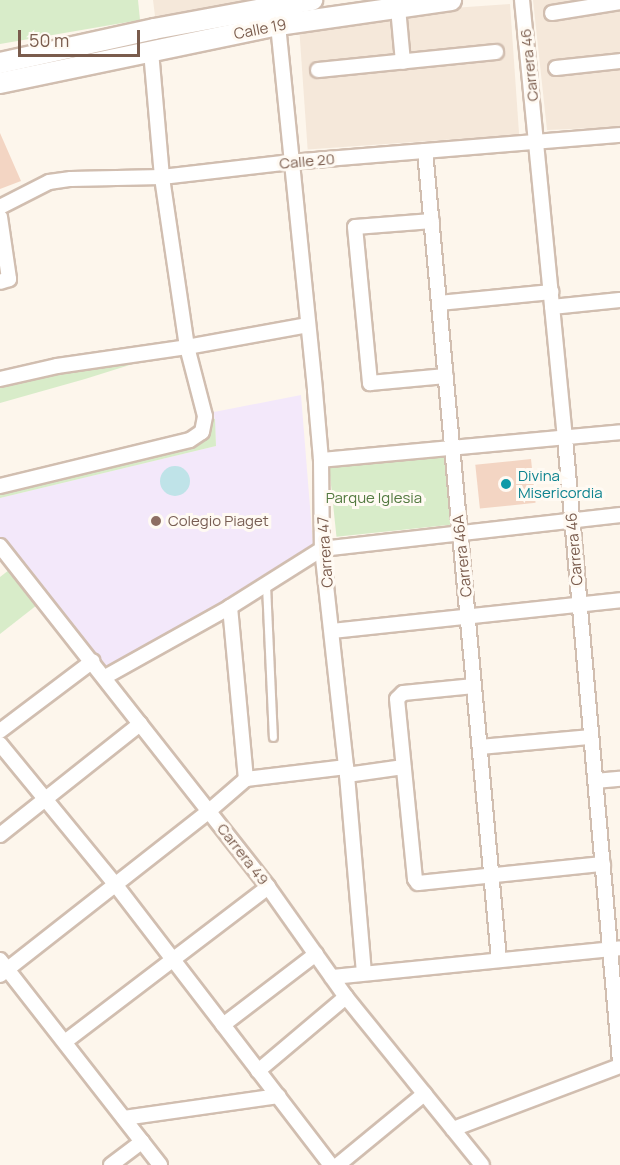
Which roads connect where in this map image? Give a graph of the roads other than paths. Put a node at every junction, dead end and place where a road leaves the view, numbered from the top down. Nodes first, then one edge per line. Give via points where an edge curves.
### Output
1 (311, 0) edge
2 (451, 0) edge
3 (522, 0) edge
4 (620, 2) edge
5 (398, 8) junction
6 (552, 13) dead end
7 (278, 25) junction
8 (152, 52) junction
9 (496, 52) dead end
10 (620, 61) edge
11 (403, 62) junction
12 (0, 63) edge
13 (556, 68) dead end
14 (318, 70) dead end
15 (0, 82) edge
16 (620, 135) edge
17 (537, 143) junction
18 (425, 151) junction
19 (291, 162) junction
20 (162, 177) junction
21 (0, 207) edge
22 (0, 217) edge
23 (432, 221) junction
24 (4, 281) edge
25 (551, 292) junction
26 (620, 300) edge
27 (439, 303) junction
28 (552, 307) junction
29 (309, 324) junction
30 (187, 347) junction
31 (446, 376) junction
32 (0, 379) edge
33 (620, 432) edge
34 (565, 438) junction
35 (452, 449) junction
36 (321, 460) junction
37 (0, 486) edge
38 (620, 515) edge
39 (571, 520) junction
40 (460, 532) junction
41 (0, 546) edge
42 (322, 549) junction
43 (266, 585) junction
44 (620, 600) edge
45 (578, 604) junction
46 (230, 607) junction
47 (468, 616) junction
48 (332, 631) junction
49 (93, 661) junction
50 (105, 677) junction
51 (474, 686) junction
52 (141, 724) junction
53 (0, 731) edge
54 (589, 736) junction
55 (273, 738) dead end
56 (0, 744) edge
57 (480, 747) junction
58 (404, 767) junction
59 (347, 771) junction
60 (246, 779) junction
61 (620, 779) edge
62 (595, 782) junction
63 (48, 799) junction
64 (209, 812) junction
65 (0, 834) edge
66 (603, 864) junction
67 (491, 875) junction
68 (115, 884) junction
69 (268, 887) junction
70 (615, 948) edge
71 (316, 954) junction
72 (172, 959) junction
73 (499, 960) junction
74 (2, 968) edge
75 (364, 972) junction
76 (332, 977) junction
77 (346, 997) junction
78 (223, 1025) junction
79 (66, 1041) junction
80 (619, 1042) edge
81 (620, 1064) edge
82 (258, 1071) junction
83 (424, 1094) junction
84 (278, 1096) junction
85 (124, 1118) junction
86 (453, 1129) junction
87 (142, 1142) junction
88 (480, 1164) edge
89 (111, 1165) edge
90 (160, 1165) edge
91 (331, 1165) edge
92 (338, 1165) edge

1 - 12 main road, Calle 19
2 - 5 main road, Calle 19
3 - 17 street, Carrera 46
4 - 6 street
5 - 7 main road, Calle 19
5 - 11 street
7 - 8 main road, Calle 19
7 - 19 street, Carrera 47
8 - 15 main road, Calle 19
8 - 20 street
9 - 11 street
10 - 13 street
11 - 14 street
16 - 17 street, Calle 20
17 - 18 street, Calle 20
17 - 25 street, Carrera 46
18 - 19 street, Calle 20
18 - 23 street, Carrera 46A
19 - 20 street, Calle 20
19 - 29 street, Carrera 47
20 - 21 street, Calle 20 via 49,182
20 - 30 street
22 - 24 street
23 - 27 street, Carrera 46A
23 - 31 street via 355,227 370,384
25 - 27 street
25 - 28 street, Carrera 46
26 - 28 street
27 - 31 street, Carrera 46A
28 - 34 street, Carrera 46
29 - 30 street
29 - 36 street, Carrera 47
30 - 32 street via 57,366
30 - 37 street via 205,416 202,432 190,440
31 - 35 street, Carrera 46A
33 - 34 street
34 - 35 street
34 - 39 street, Carrera 46
35 - 36 street
35 - 40 street, Carrera 46A
36 - 42 street, Carrera 47
38 - 39 street
39 - 40 street
39 - 45 street, Carrera 46
40 - 42 street
40 - 47 street, Carrera 46A
41 - 49 street, Carrera 49
42 - 43 street
42 - 48 street, Carrera 47
43 - 46 street
43 - 55 lane
44 - 45 street
45 - 47 street
45 - 54 street, Carrera 46
46 - 50 street
46 - 60 street
47 - 48 street
47 - 51 street, Carrera 46A
48 - 59 street, Carrera 47
49 - 50 street, Carrera 49
49 - 53 street
50 - 52 street, Carrera 49
51 - 57 street, Carrera 46A
51 - 58 street via 398,695
52 - 63 street
52 - 64 street, Carrera 49
54 - 57 street
54 - 62 street, Carrera 46
56 - 63 street
57 - 67 street, Carrera 46A
58 - 59 street
58 - 67 street via 418,883
59 - 60 street
59 - 75 street, Carrera 47
60 - 64 street
61 - 62 street
62 - 66 street, Carrera 46
63 - 65 street
63 - 68 street
64 - 68 street
64 - 69 street, Carrera 49
66 - 67 street
66 - 70 street, Carrera 46
67 - 73 street, Carrera 46A
68 - 72 street
68 - 74 street
69 - 71 street, Carrera 49
69 - 72 street
70 - 73 street
70 - 80 street, Carrera 46
71 - 76 street, Carrera 49
71 - 78 street
72 - 78 street
72 - 79 street
73 - 75 street
74 - 79 street
75 - 76 street
76 - 77 street, Carrera 49
77 - 82 street
77 - 83 street, Carrera 49
78 - 82 street
79 - 85 street
80 - 81 street, Carrera 46
81 - 86 street
82 - 84 street
83 - 86 street, Carrera 49
83 - 92 street
84 - 85 street
84 - 91 street
85 - 87 street
86 - 88 street, Carrera 49
87 - 89 street
87 - 90 street

